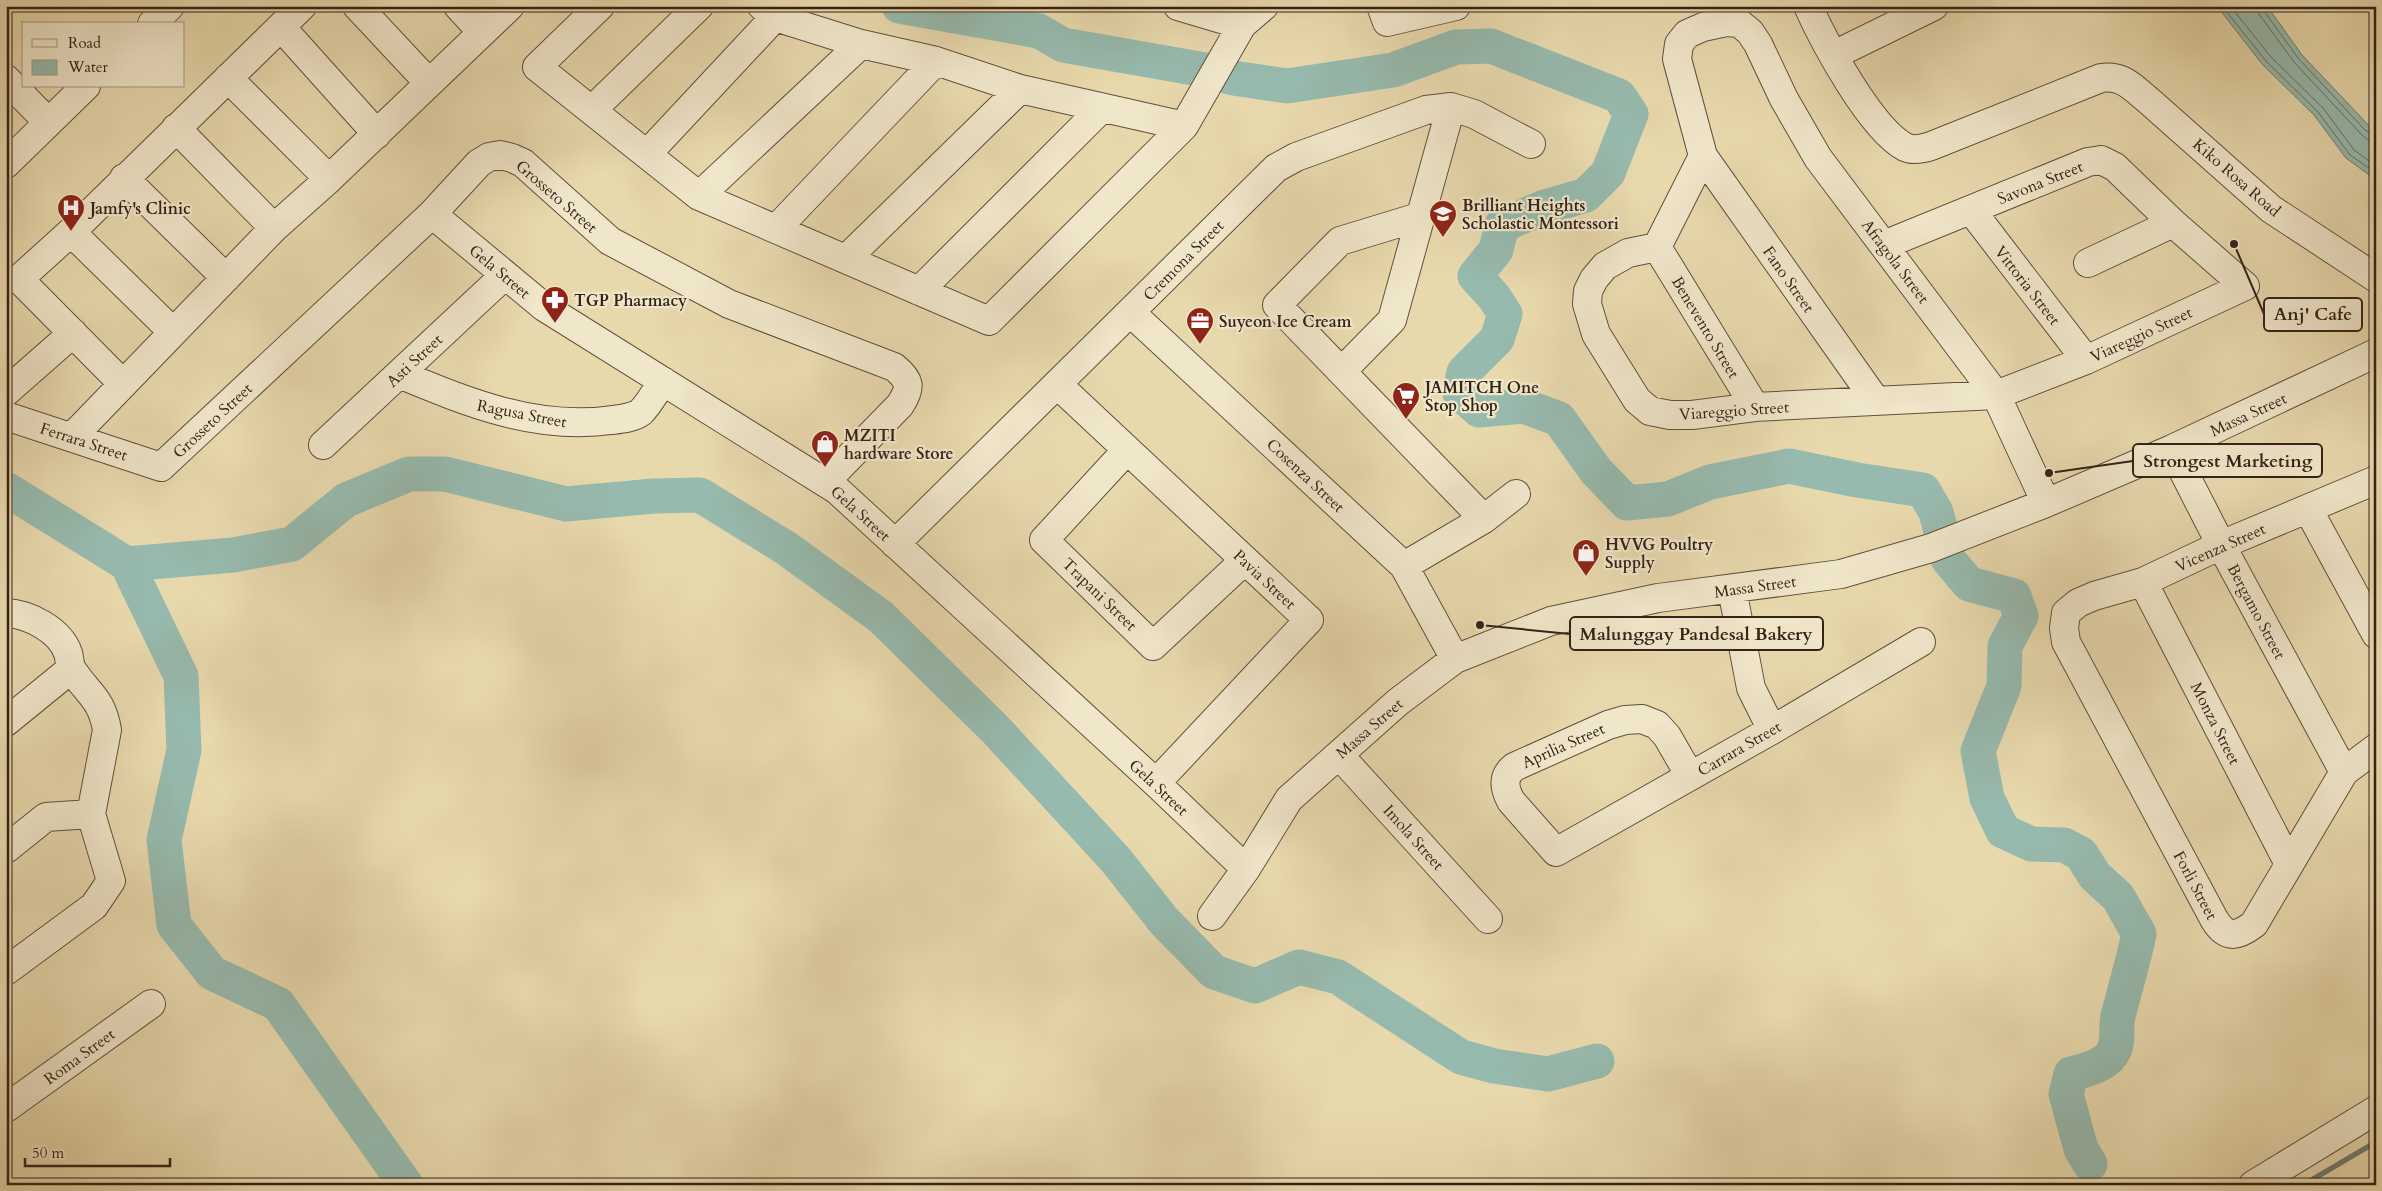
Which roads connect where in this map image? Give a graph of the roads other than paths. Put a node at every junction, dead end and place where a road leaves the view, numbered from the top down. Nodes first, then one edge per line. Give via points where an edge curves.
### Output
1 (170, 6) edge
2 (302, 6) edge
3 (357, 6) edge
4 (458, 6) edge
5 (510, 6) edge
6 (600, 6) edge
7 (699, 6) edge
8 (1178, 6) edge
9 (1264, 6) edge
10 (1381, 6) edge
11 (1456, 6) edge
12 (1808, 6) edge
13 (1934, 6) edge
14 (768, 12) edge
15 (154, 22) edge
16 (1242, 25) junction
17 (281, 27) junction
18 (482, 32) junction
19 (861, 44) junction
20 (1834, 55) junction
21 (936, 61) junction
22 (228, 78) junction
23 (6, 79) edge
24 (429, 83) junction
25 (84, 88) edge
26 (1020, 88) junction
27 (1452, 107) junction
28 (1101, 109) junction
29 (592, 110) junction
30 (48, 122) junction
31 (1184, 126) junction
32 (176, 128) junction
33 (377, 134) junction
34 (1531, 144) dead end
35 (647, 154) junction
36 (1703, 156) junction
37 (6, 164) edge
38 (124, 178) junction
39 (329, 179) junction
40 (700, 196) junction
41 (1970, 210) junction
42 (432, 214) junction
43 (1422, 216) junction
44 (2173, 223) junction
45 (274, 228) junction
46 (776, 229) junction
47 (71, 232) junction
48 (1884, 245) junction
49 (1657, 247) junction
50 (846, 259) junction
51 (2088, 263) dead end
52 (505, 275) junction
53 (226, 278) junction
54 (2376, 278) edge
55 (2246, 286) joint
56 (919, 291) junction
57 (1130, 312) junction
58 (173, 332) junction
59 (72, 333) junction
60 (2376, 353) edge
61 (2086, 360) junction
62 (1342, 371) junction
63 (399, 374) junction
64 (663, 381) junction
65 (123, 384) junction
66 (1058, 385) junction
67 (6, 392) edge
68 (1996, 395) junction
69 (1876, 401) junction
70 (1755, 407) junction
71 (6, 416) edge
72 (72, 437) junction
73 (323, 445) dead end
74 (2172, 449) junction
75 (1127, 450) junction
76 (161, 467) joint
77 (2376, 480) edge
78 (825, 482) junction
79 (1516, 494) dead end
80 (2046, 504) junction
81 (2308, 509) junction
82 (1484, 519) junction
83 (895, 544) junction
84 (2221, 545) junction
85 (1245, 560) junction
86 (1404, 566) junction
87 (2143, 582) junction
88 (1732, 589) junction
89 (2368, 603) edge
90 (6, 613) edge
91 (2066, 613) joint
92 (2376, 634) edge
93 (1921, 642) dead end
94 (1456, 659) junction
95 (71, 669) junction
96 (6, 722) edge
97 (1772, 730) junction
98 (2376, 748) edge
99 (1339, 755) junction
100 (2344, 772) junction
101 (1690, 776) junction
102 (1156, 783) junction
103 (91, 814) junction
104 (6, 849) edge
105 (1556, 852) joint
106 (2289, 864) junction
107 (1246, 869) junction
108 (1212, 916) dead end
109 (1488, 919) dead end
110 (6, 971) edge
111 (151, 1004) dead end
112 (6, 1108) edge
113 (2376, 1110) edge
114 (2253, 1185) edge

1 - 15 street
2 - 17 street
3 - 24 street
4 - 18 street
5 - 18 street
6 - 29 street via 537,67
7 - 29 street
8 - 16 street
9 - 16 street
10 - 11 street via 1387,22
12 - 20 street
13 - 20 street
14 - 19 street
14 - 35 street
16 - 31 street
17 - 22 street
17 - 33 street
18 - 24 street
19 - 21 street
19 - 40 street
20 - 54 street, Kiko Rosa Road via 1880,125 1906,148 1918,150 2113,76 2128,84 2271,209
21 - 26 street
21 - 46 street
22 - 32 street
22 - 39 street
23 - 30 street
24 - 33 street
25 - 30 street
26 - 28 street
26 - 50 street
27 - 34 street, Cremona Street via 1474,114
27 - 43 street
27 - 57 street, Cremona Street via 1426,110 1296,157 1276,168
28 - 31 street
28 - 56 street
29 - 35 street
30 - 37 street
31 - 56 street via 989,321
32 - 38 street
32 - 45 street
33 - 39 street
35 - 40 street
36 - 48 street, Afragola Street via 1677,59 1678,44 1687,34 1703,27 1739,23 1758,44 1784,99 1818,158
36 - 49 street
36 - 69 street, Fano Street
38 - 47 street
38 - 53 street
39 - 45 street
40 - 46 street
41 - 44 street, Savona Street via 2088,162 2101,160 2115,167
41 - 48 street, Savona Street
41 - 61 street, Vittoria Street
42 - 52 street, Gela Street
42 - 76 street, Grosseto Street
42 - 78 street, Grosseto Street via 479,163 490,157 512,158 523,163 610,241 729,304 894,367 905,375 907,394
43 - 62 street via 1392,320
43 - 62 street via 1340,241 1277,305
44 - 51 street
44 - 55 street, Savona Street
45 - 53 street
46 - 50 street
47 - 58 street
47 - 59 street via 19,279
48 - 68 street, Afragola Street
49 - 70 street, Benevento Street
49 - 70 street, Viareggio Street via 1628,254 1605,266 1588,291 1587,304 1596,334 1626,384 1650,411 1670,415
50 - 56 street
52 - 63 street, Asti Street
52 - 64 street, Gela Street via 544,307
53 - 58 street
55 - 61 street, Viareggio Street
57 - 66 street, Cremona Street
57 - 86 street, Cosenza Street
58 - 65 street
59 - 65 street
59 - 67 street
60 - 74 street, Massa Street
61 - 68 street, Viareggio Street
62 - 82 street
63 - 64 street, Ragusa Street via 475,405 509,414 576,423 619,419 640,413
63 - 73 street, Asti Street
64 - 78 street, Gela Street
65 - 72 street
66 - 75 street, Pavia Street
66 - 83 street, Cremona Street
68 - 69 street, Viareggio Street
68 - 80 street, Afragola Street
69 - 70 street, Viareggio Street
71 - 72 street, Ferrara Street
72 - 76 street, Ferrara Street
74 - 80 street, Massa Street
74 - 84 street, Bergamo Street
75 - 85 street, Pavia Street
75 - 85 street, Trapani Street via 1044,540 1153,646
77 - 81 street, Vicenza Street
78 - 83 street, Gela Street
79 - 82 street
80 - 88 street, Massa Street via 1943,544 1841,574
81 - 84 street, Vicenza Street
81 - 89 street
82 - 86 street
83 - 102 street, Gela Street
84 - 87 street, Vicenza Street
84 - 100 street, Bergamo Street
85 - 102 street, Pavia Street via 1309,620
86 - 94 street, Cosenza Street
87 - 91 street, Vicenza Street via 2094,596
87 - 106 street, Monza Street
88 - 94 street, Massa Street via 1658,598 1551,621
88 - 97 street via 1751,688
89 - 92 street
90 - 95 street via 35,620 61,640
91 - 106 street, Forli Street via 2066,642 2220,928 2231,934 2243,932 2254,924
93 - 97 street, Carrara Street
94 - 99 street, Massa Street via 1398,702
95 - 96 street
95 - 103 street via 100,704 107,730
97 - 101 street, Carrara Street
98 - 100 street, Forli Street
99 - 107 street, Massa Street via 1289,799
99 - 109 street, Imola Street
100 - 106 street, Forli Street
101 - 105 street, Carrara Street
101 - 105 street, Aprilia Street via 1662,730 1642,719 1608,725 1514,767 1504,781 1505,791
102 - 107 street, Gela Street
103 - 104 street via 46,817
103 - 110 street via 111,881 94,906
107 - 108 street, Massa Street
111 - 112 street, Roma Street
113 - 114 street

